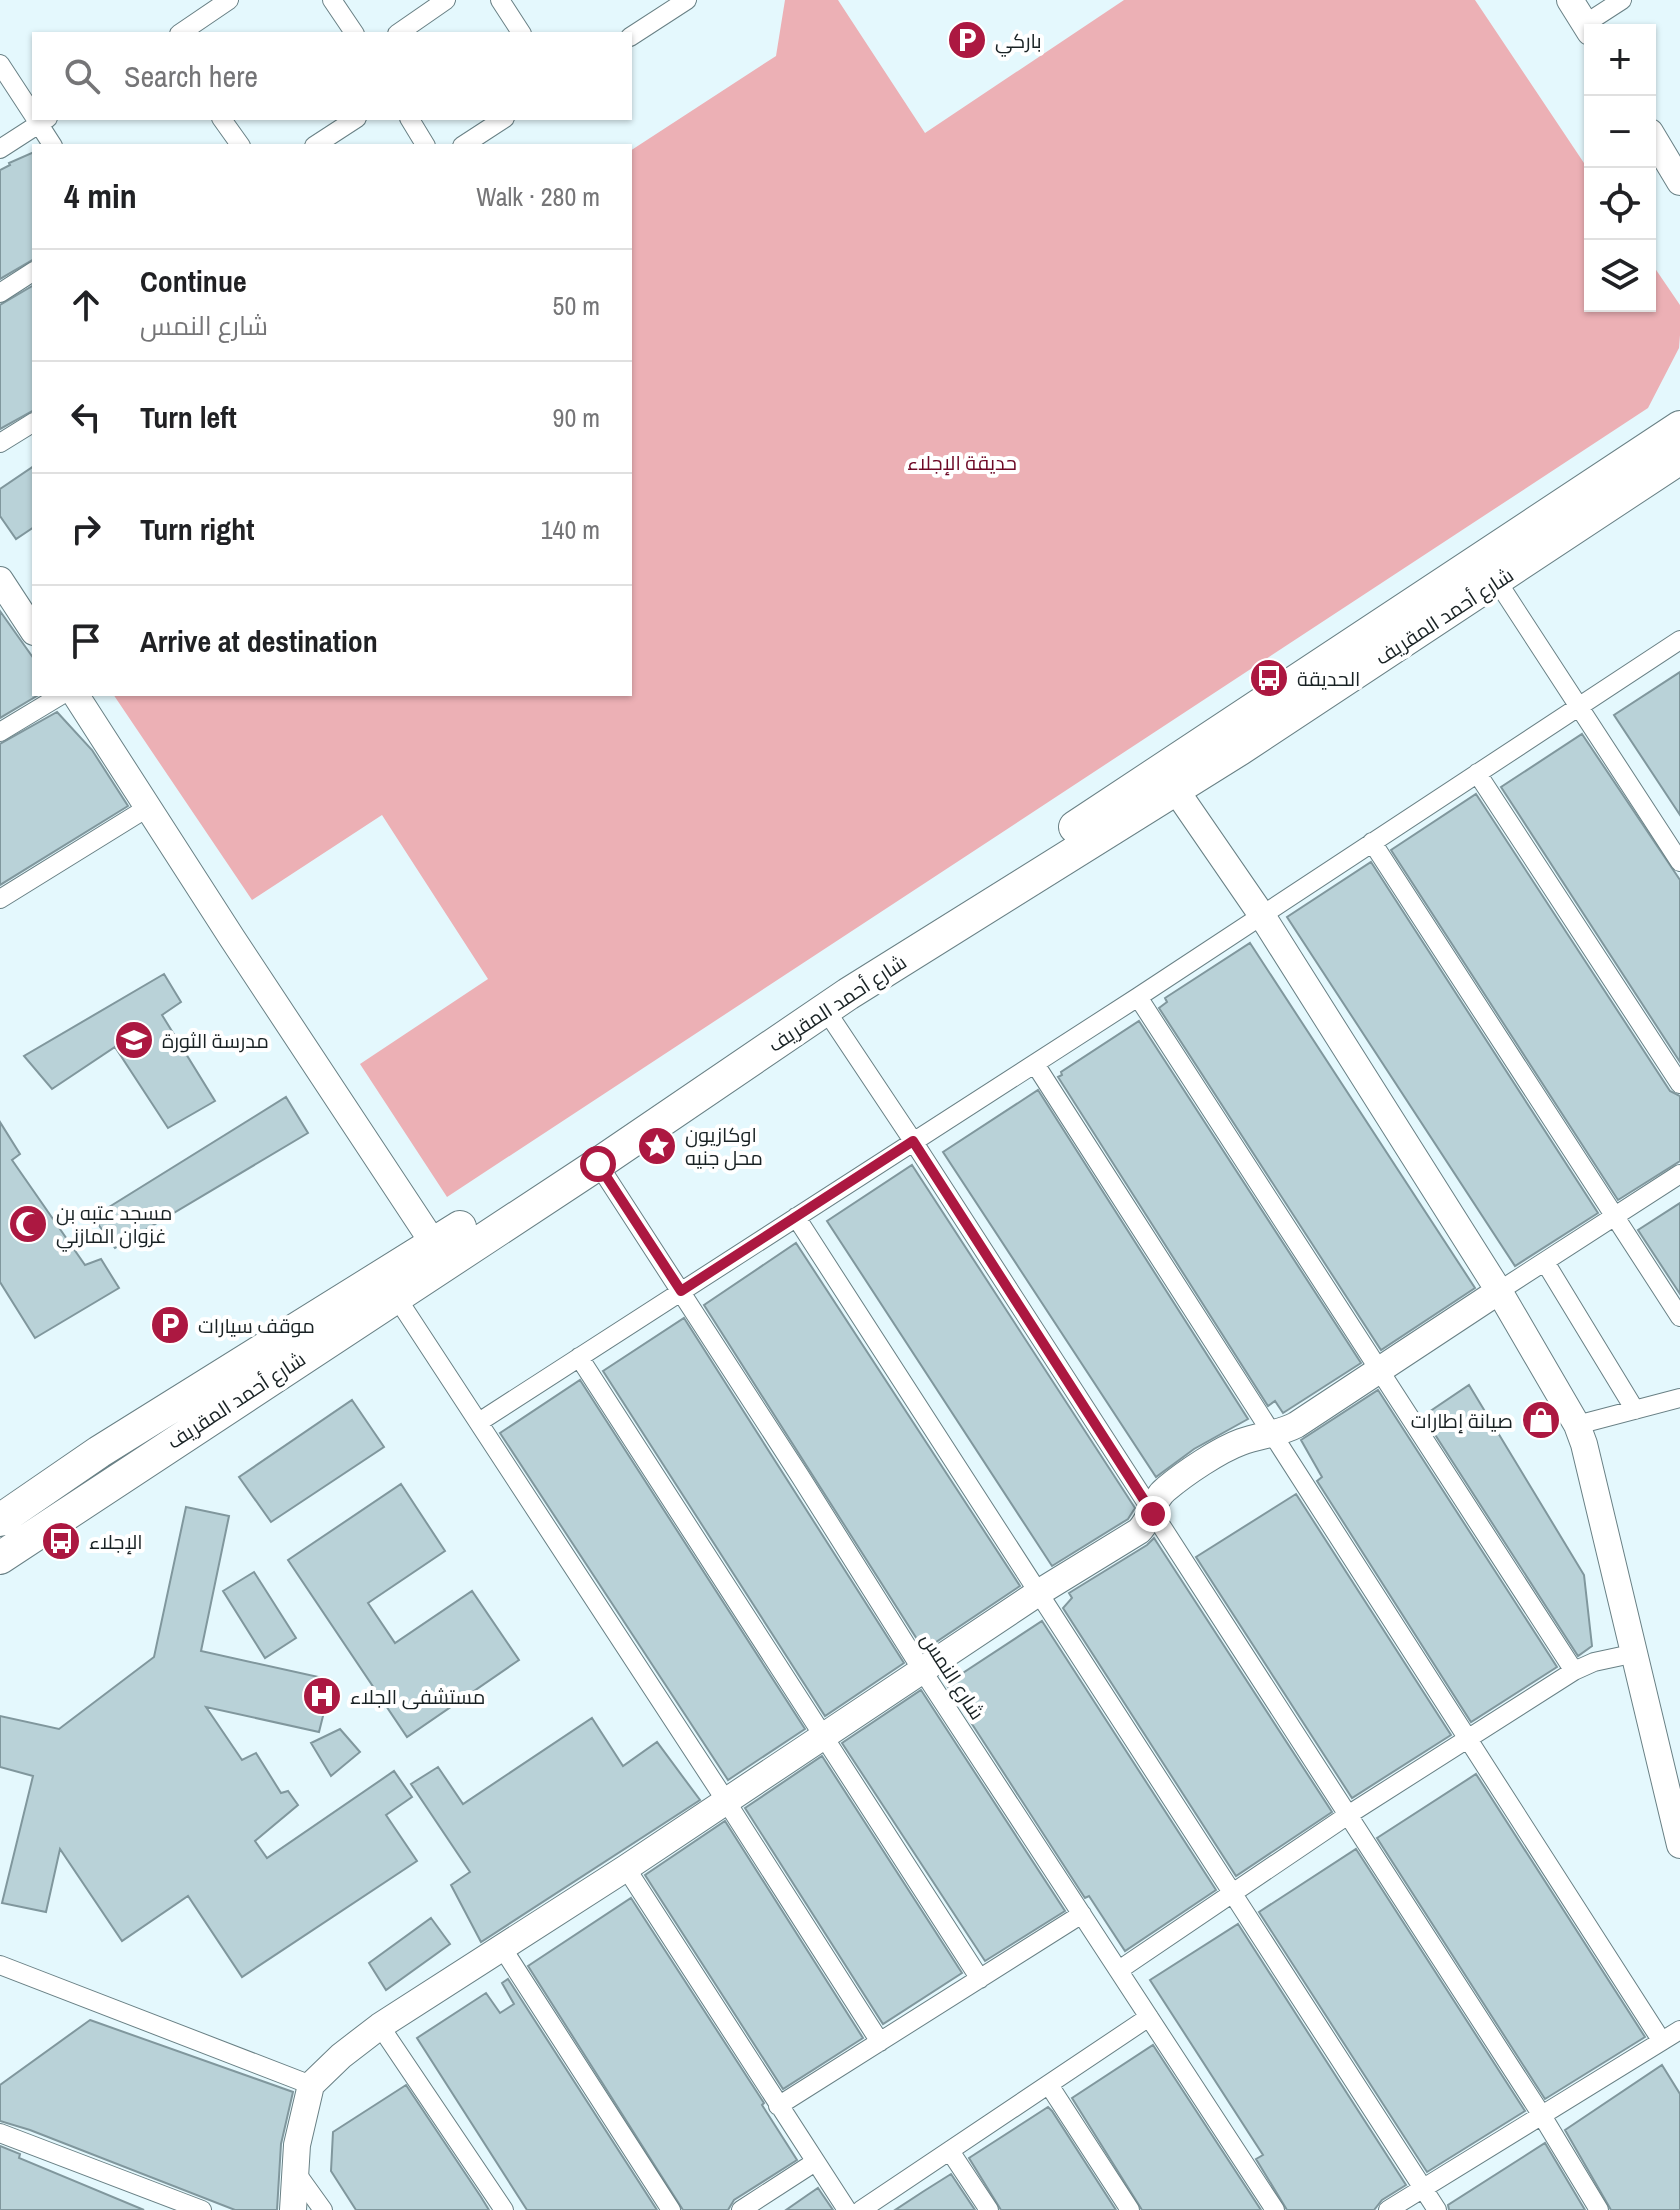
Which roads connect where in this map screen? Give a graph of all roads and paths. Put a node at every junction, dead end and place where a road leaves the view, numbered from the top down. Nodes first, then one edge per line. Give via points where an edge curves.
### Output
1 (229, 0) edge
2 (332, 0) edge
3 (446, 0) edge
4 (500, 0) edge
5 (687, 0) edge
6 (1570, 0) edge
7 (1622, 0) edge
8 (1585, 24) edge
9 (1593, 24) edge
10 (182, 32) edge
11 (354, 32) edge
12 (400, 32) edge
13 (521, 32) edge
14 (632, 36) edge
15 (0, 64) edge
16 (32, 109) edge
17 (38, 120) edge
18 (40, 120) edge
19 (222, 120) edge
20 (354, 120) edge
21 (410, 120) edge
22 (502, 120) edge
23 (1656, 142) edge
24 (52, 144) edge
25 (240, 144) edge
26 (317, 144) edge
27 (425, 144) edge
28 (465, 144) edge
29 (0, 149) edge
30 (1680, 182) edge
31 (32, 272) edge
32 (0, 293) edge
33 (32, 423) edge
34 (1679, 433) edge
35 (0, 443) edge
36 (1497, 581) junction
37 (1, 584) edge
38 (32, 629) edge
39 (1680, 640) edge
40 (60, 696) edge
41 (76, 696) edge
42 (1578, 706) junction
43 (0, 732) edge
44 (1477, 773) junction
45 (1169, 779) junction
46 (147, 808) junction
47 (1372, 842) junction
48 (1680, 862) edge
49 (0, 899) edge
50 (1261, 914) junction
51 (1138, 997) junction
52 (825, 1009) junction
53 (1035, 1064) junction
54 (1680, 1084) edge
55 (913, 1141) junction
56 (598, 1164) junction
57 (1680, 1174) edge
58 (1614, 1216) junction
59 (796, 1217) junction
60 (434, 1244) junction
61 (1545, 1262) junction
62 (681, 1291) junction
63 (1499, 1291) junction
64 (395, 1295) junction
65 (1680, 1317) edge
66 (579, 1357) junction
67 (1379, 1369) junction
68 (1680, 1398) edge
69 (1635, 1410) junction
70 (479, 1422) junction
71 (1577, 1425) junction
72 (168, 1427) junction
73 (1274, 1433) junction
74 (1153, 1514) junction
75 (0, 1520) edge
76 (0, 1558) edge
77 (1038, 1593) junction
78 (1636, 1653) junction
79 (922, 1670) junction
80 (1574, 1671) junction
81 (822, 1736) junction
82 (1468, 1738) junction
83 (726, 1801) junction
84 (1348, 1815) junction
85 (1680, 1845) edge
86 (626, 1868) junction
87 (1232, 1893) junction
88 (1082, 1914) junction
89 (503, 1949) junction
90 (0, 1965) edge
91 (1119, 1970) junction
92 (980, 1979) junction
93 (1149, 2017) junction
94 (380, 2026) junction
95 (1674, 2035) edge
96 (880, 2042) junction
97 (311, 2085) junction
98 (1049, 2085) junction
99 (778, 2106) junction
100 (1541, 2114) junction
101 (0, 2133) edge
102 (950, 2151) junction
103 (815, 2162) junction
104 (295, 2171) junction
105 (1423, 2188) junction
106 (202, 2210) edge
107 (293, 2210) edge
108 (323, 2210) edge
109 (504, 2210) edge
110 (671, 2210) edge
111 (741, 2210) edge
112 (847, 2210) edge
113 (861, 2210) edge
114 (989, 2210) edge
115 (1130, 2210) edge
116 (1275, 2210) edge
117 (1388, 2210) edge
118 (1437, 2210) edge
119 (1599, 2210) edge

1 - 10 street
2 - 11 street
3 - 12 street
4 - 13 street
5 - 14 street
6 - 8 street
7 - 9 street
15 - 16 street
17 - 29 street
18 - 24 street
19 - 25 street
20 - 26 street
21 - 27 street
22 - 28 street
23 - 30 street
31 - 32 street
33 - 35 street
34 - 36 highway, شارع أحمد المقريف
34 - 45 highway, شارع أحمد المقريف
36 - 42 street
36 - 45 highway, شارع أحمد المقريف
37 - 38 street
39 - 42 street
40 - 43 street
41 - 46 street
42 - 44 street
42 - 48 street
44 - 47 street
44 - 54 street
45 - 50 street
45 - 52 highway, شارع أحمد المقريف
45 - 60 highway, شارع أحمد المقريف
46 - 49 street
46 - 60 street
47 - 50 street
47 - 58 street
50 - 51 street
50 - 63 street
51 - 53 street
51 - 67 street
52 - 55 street
52 - 56 highway, شارع أحمد المقريف
53 - 55 street
53 - 73 street
55 - 59 street
55 - 74 street
56 - 62 street, شارع النمس
56 - 64 highway, شارع أحمد المقريف
57 - 58 street
58 - 61 street
58 - 65 street
59 - 62 street
59 - 77 street
60 - 72 highway, شارع أحمد المقريف
61 - 63 street
61 - 69 street
62 - 66 street
62 - 79 street, شارع النمس
63 - 67 street
63 - 71 street
64 - 70 street
64 - 72 highway, شارع أحمد المقريف
66 - 70 street
66 - 81 street
67 - 73 street via 1296,1425
67 - 80 street
68 - 69 street
69 - 71 street
70 - 83 street
71 - 78 street
72 - 75 highway, شارع أحمد المقريف via 99,1452
72 - 76 highway, شارع أحمد المقريف
73 - 74 street via 1219,1453 1165,1490 1156,1499
73 - 82 street
74 - 77 street via 1139,1531
74 - 84 street
77 - 79 street
77 - 87 street
78 - 80 street
78 - 85 street
79 - 81 street
79 - 88 street, شارع النمس
80 - 82 street
81 - 83 street
81 - 92 street
82 - 84 street
82 - 95 street
83 - 86 street
83 - 96 street
84 - 87 street
84 - 100 street
86 - 89 street
86 - 99 street
87 - 91 street
87 - 105 street
88 - 91 street, شارع النمس
88 - 92 street
89 - 94 street
89 - 110 street
90 - 97 street
91 - 93 street, شارع النمس
92 - 96 street
93 - 98 street
93 - 116 street, شارع النمس
94 - 97 street
94 - 109 street
95 - 100 street
96 - 99 street
97 - 104 street
98 - 102 street
98 - 115 street
99 - 103 street
100 - 105 street
100 - 119 street
101 - 106 street
102 - 113 street
102 - 114 street
103 - 111 street
103 - 112 street
104 - 107 street
104 - 108 street
105 - 117 street
105 - 118 street

